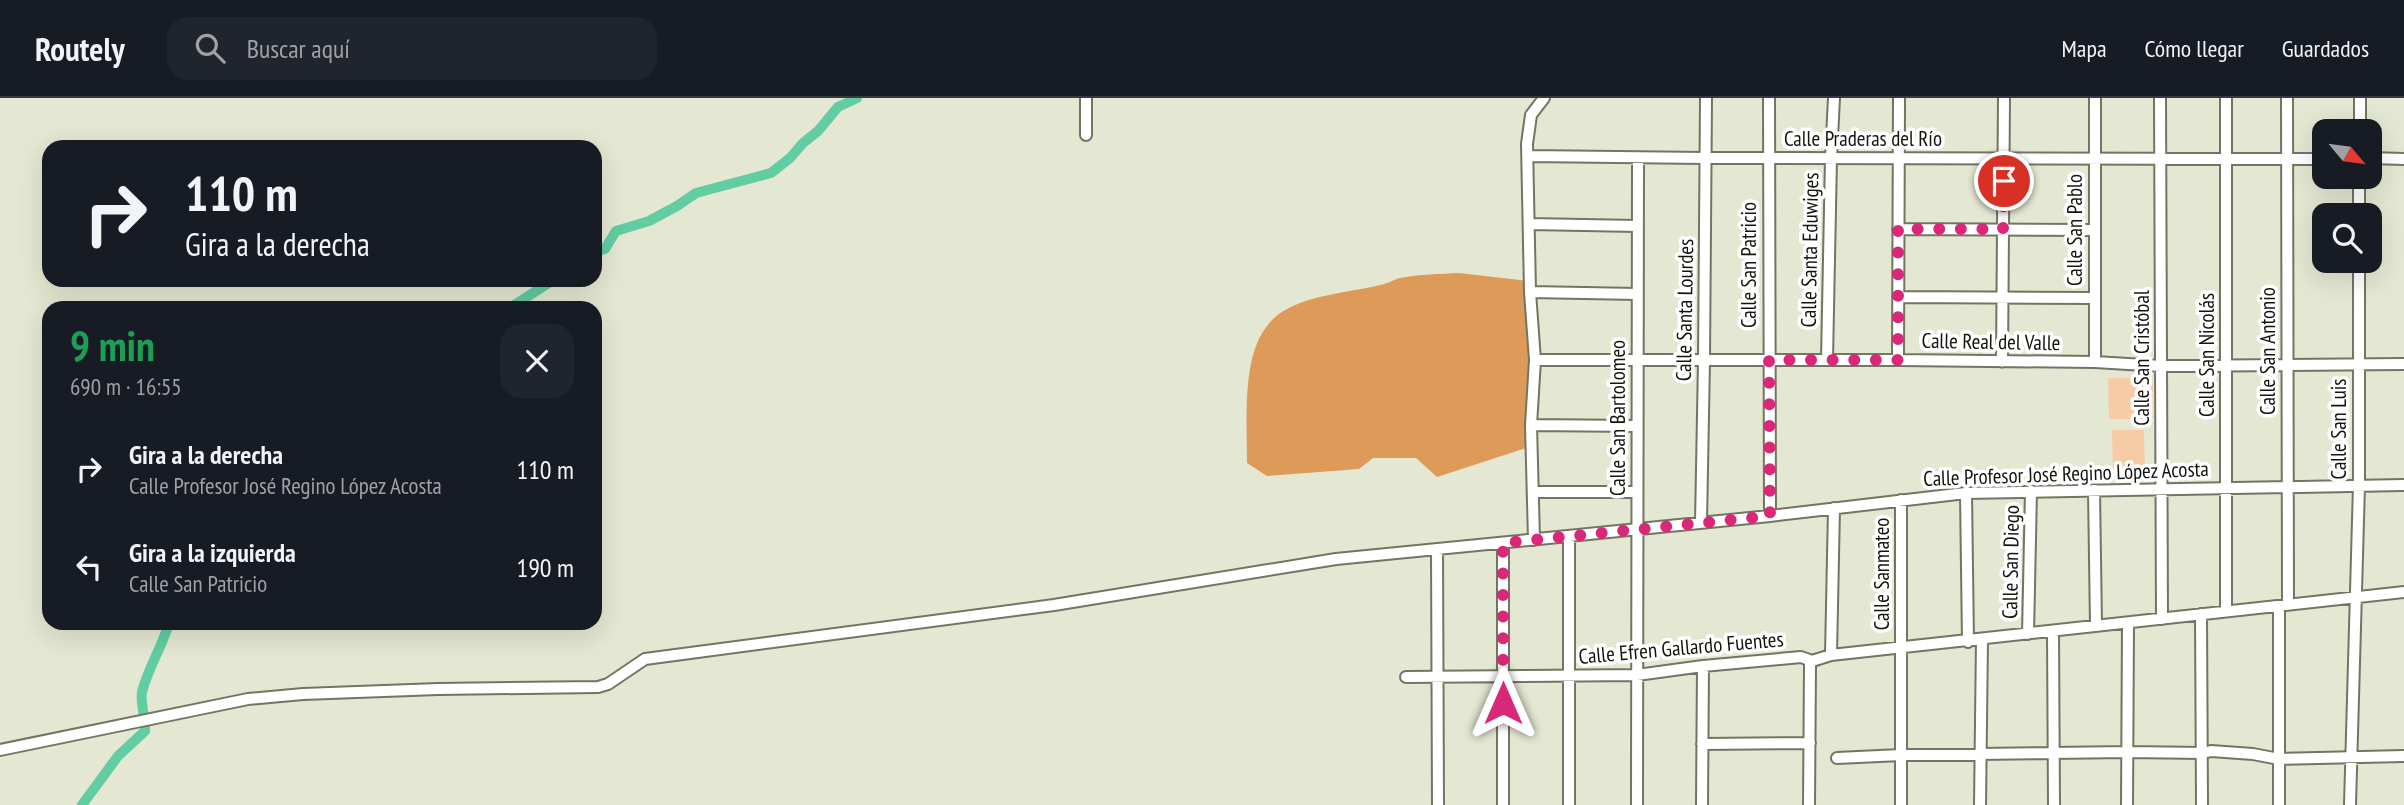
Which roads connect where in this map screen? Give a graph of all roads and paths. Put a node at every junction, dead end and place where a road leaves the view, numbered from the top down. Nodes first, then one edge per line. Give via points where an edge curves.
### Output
1 (1086, 98) edge
2 (1544, 98) edge
3 (1706, 98) edge
4 (1769, 98) edge
5 (1834, 98) edge
6 (1899, 98) edge
7 (2004, 98) edge
8 (2095, 98) edge
9 (2161, 98) edge
10 (2226, 98) edge
11 (2287, 98) edge
12 (2360, 98) edge
13 (2360, 119) edge
14 (1086, 135) dead end
15 (1528, 156) junction
16 (2004, 157) junction
17 (1638, 158) junction
18 (1769, 158) junction
19 (1831, 158) junction
20 (1899, 158) junction
21 (2382, 158) edge
22 (1706, 159) junction
23 (2094, 159) junction
24 (2161, 159) junction
25 (2226, 159) junction
26 (2287, 159) junction
27 (2312, 159) edge
28 (2404, 159) edge
29 (1529, 224) junction
30 (1638, 226) junction
31 (1898, 229) junction
32 (2003, 229) junction
33 (2094, 230) junction
34 (2359, 273) edge
35 (1530, 292) junction
36 (1638, 294) junction
37 (1898, 297) junction
38 (2003, 298) junction
39 (2095, 298) junction
40 (1535, 360) junction
41 (1769, 360) junction
42 (1827, 360) junction
43 (1898, 360) junction
44 (1638, 361) junction
45 (1704, 361) junction
46 (2002, 362) junction
47 (2095, 362) junction
48 (2404, 364) edge
49 (2226, 365) junction
50 (2359, 365) junction
51 (2161, 366) junction
52 (2288, 366) junction
53 (1531, 425) junction
54 (1637, 426) junction
55 (2359, 485) junction
56 (2404, 485) edge
57 (2288, 487) junction
58 (2226, 488) junction
59 (2161, 489) junction
60 (2094, 490) junction
61 (2031, 491) junction
62 (1533, 492) junction
63 (1637, 492) junction
64 (1966, 493) junction
65 (1901, 500) junction
66 (1834, 508) junction
67 (1770, 516) junction
68 (1701, 523) junction
69 (1637, 529) junction
70 (1569, 537) junction
71 (1534, 540) junction
72 (1503, 543) junction
73 (1437, 549) junction
74 (2404, 592) edge
75 (2356, 597) junction
76 (2283, 605) junction
77 (2226, 611) junction
78 (2201, 614) junction
79 (2162, 619) junction
80 (2128, 623) junction
81 (2096, 626) junction
82 (2053, 631) junction
83 (2028, 634) junction
84 (1982, 639) junction
85 (1968, 642) junction
86 (1901, 649) junction
87 (1831, 655) junction
88 (1812, 661) junction
89 (1703, 666) junction
90 (1437, 676) junction
91 (1637, 676) junction
92 (1406, 677) dead end
93 (1503, 677) junction
94 (1569, 677) junction
95 (1810, 743) junction
96 (1702, 744) junction
97 (0, 750) edge
98 (2128, 752) junction
99 (2203, 753) junction
100 (2054, 754) junction
101 (1901, 755) junction
102 (1981, 755) junction
103 (2404, 756) edge
104 (2350, 757) junction
105 (1837, 758) dead end
106 (2279, 759) junction
107 (1438, 805) edge
108 (1503, 805) edge
109 (1569, 805) edge
110 (1637, 805) edge
111 (1702, 805) edge
112 (1809, 805) edge
113 (1901, 805) edge
114 (1980, 805) edge
115 (2054, 805) edge
116 (2127, 805) edge
117 (2202, 805) edge
118 (2279, 805) edge
119 (2350, 805) edge

1 - 14 street
2 - 15 street via 1531,115
3 - 22 street, Calle Santa Lourdes
4 - 18 street, Calle San Patricio
5 - 19 street, Calle Santa Eduwiges
6 - 20 street
7 - 16 street
8 - 23 street, Calle San Pablo
9 - 24 street, Calle San Cristóbal
10 - 25 street, Calle San Nicolás
11 - 26 street, Calle San Antonio
12 - 13 street
15 - 17 street, Calle Praderas del Río
15 - 29 street
16 - 20 street, Calle Praderas del Río
16 - 23 street, Calle Praderas del Río
16 - 32 street
17 - 22 street, Calle Praderas del Río
17 - 30 street, Calle San Bartolomeo
18 - 19 street, Calle Praderas del Río
18 - 22 street, Calle Praderas del Río
18 - 41 street, Calle San Patricio
19 - 20 street, Calle Praderas del Río
19 - 42 street, Calle Santa Eduwiges
20 - 31 street
21 - 28 street
22 - 45 street, Calle Santa Lourdes
23 - 24 street, Calle Praderas del Río
23 - 33 street, Calle San Pablo
24 - 25 street, Calle Praderas del Río
24 - 51 street, Calle San Cristóbal
25 - 26 street, Calle Praderas del Río
25 - 49 street, Calle San Nicolás
26 - 27 street, Calle Praderas del Río
26 - 52 street, Calle San Antonio
29 - 30 street
29 - 35 street
30 - 36 street, Calle San Bartolomeo
31 - 32 street
31 - 37 street
32 - 33 street
32 - 38 street
33 - 39 street, Calle San Pablo
34 - 50 street, Calle San Luis
35 - 36 street
35 - 40 street
36 - 44 street, Calle San Bartolomeo
37 - 38 street
37 - 43 street
38 - 39 street
38 - 46 street
39 - 47 street, Calle San Pablo
40 - 44 street, Calle Real del Valle
40 - 53 street
41 - 42 street, Calle Real del Valle
41 - 45 street, Calle Real del Valle
41 - 67 street, Calle San Patricio
42 - 43 street, Calle Real del Valle
43 - 46 street, Calle Real del Valle
44 - 45 street, Calle Real del Valle
44 - 54 street, Calle San Bartolomeo
45 - 68 street, Calle Santa Lourdes
46 - 47 street, Calle Real del Valle
47 - 51 street, Calle Real del Valle
48 - 50 street, Calle Real del Valle
49 - 51 street, Calle Real del Valle
49 - 52 street, Calle Real del Valle
49 - 58 street, Calle San Nicolás
50 - 52 street, Calle Real del Valle
50 - 55 street, Calle San Luis
51 - 59 street, Calle San Cristóbal
52 - 57 street, Calle San Antonio
53 - 54 street
53 - 62 street
54 - 63 street, Calle San Bartolomeo
55 - 56 street, Calle Profesor José Regino López Acosta
55 - 57 street, Calle Profesor José Regino López Acosta
55 - 75 street, Calle San Luis
57 - 58 street, Calle Profesor José Regino López Acosta
57 - 76 street, Calle San Antonio
58 - 59 street, Calle Profesor José Regino López Acosta
58 - 77 street, Calle San Nicolás
59 - 60 street, Calle Profesor José Regino López Acosta
59 - 79 street, Calle San Cristóbal
60 - 61 street, Calle Profesor José Regino López Acosta
60 - 81 street
61 - 64 street, Calle Profesor José Regino López Acosta
61 - 83 street, Calle San Diego
62 - 63 street
62 - 71 street
63 - 69 street, Calle San Bartolomeo
64 - 65 street, Calle Profesor José Regino López Acosta
64 - 85 street
65 - 66 street, Calle Profesor José Regino López Acosta
65 - 86 street, Calle Sanmateo
66 - 67 street, Calle Profesor José Regino López Acosta
66 - 87 street
67 - 68 street, Calle Profesor José Regino López Acosta
68 - 69 street, Calle Profesor José Regino López Acosta
69 - 70 street, Calle Profesor José Regino López Acosta
69 - 91 street, Calle San Bartolomeo
70 - 71 street, Calle Profesor José Regino López Acosta
70 - 94 street
71 - 72 street, Calle Profesor José Regino López Acosta
72 - 73 street, Calle Profesor José Regino López Acosta
72 - 93 street
73 - 90 street
73 - 97 street, Calle Profesor José Regino López Acosta via 1336,559 1054,605 645,659 598,687 248,699
74 - 75 street, Calle Efren Gallardo Fuentes
75 - 76 street, Calle Efren Gallardo Fuentes
75 - 104 street, Calle San Luis
76 - 77 street, Calle Efren Gallardo Fuentes
76 - 106 street, Calle San Antonio
77 - 78 street, Calle Efren Gallardo Fuentes
78 - 79 street, Calle Efren Gallardo Fuentes
78 - 99 street
79 - 80 street, Calle Efren Gallardo Fuentes
80 - 81 street, Calle Efren Gallardo Fuentes
80 - 98 street
81 - 82 street, Calle Efren Gallardo Fuentes
82 - 83 street, Calle Efren Gallardo Fuentes
82 - 100 street
83 - 84 street, Calle Efren Gallardo Fuentes
84 - 85 street, Calle Efren Gallardo Fuentes
84 - 102 street
85 - 86 street, Calle Efren Gallardo Fuentes
86 - 87 street, Calle Efren Gallardo Fuentes
86 - 101 street, Calle Sanmateo
87 - 88 street, Calle Efren Gallardo Fuentes
88 - 89 street, Calle Efren Gallardo Fuentes via 1801,657
88 - 95 street
89 - 91 street, Calle Efren Gallardo Fuentes
89 - 96 street
90 - 92 street, Calle Efren Gallardo Fuentes
90 - 93 street, Calle Efren Gallardo Fuentes
90 - 107 street
91 - 94 street, Calle Efren Gallardo Fuentes
91 - 110 street, Calle San Bartolomeo
93 - 94 street, Calle Efren Gallardo Fuentes
93 - 108 street
94 - 109 street
95 - 96 street
95 - 112 street
96 - 111 street
98 - 99 street
98 - 100 street
98 - 116 street
99 - 106 street
99 - 117 street
100 - 102 street
100 - 115 street
101 - 102 street
101 - 105 street
101 - 113 street, Calle Sanmateo
102 - 114 street
103 - 104 street
104 - 106 street
104 - 119 street, Calle San Luis
106 - 118 street, Calle San Antonio

